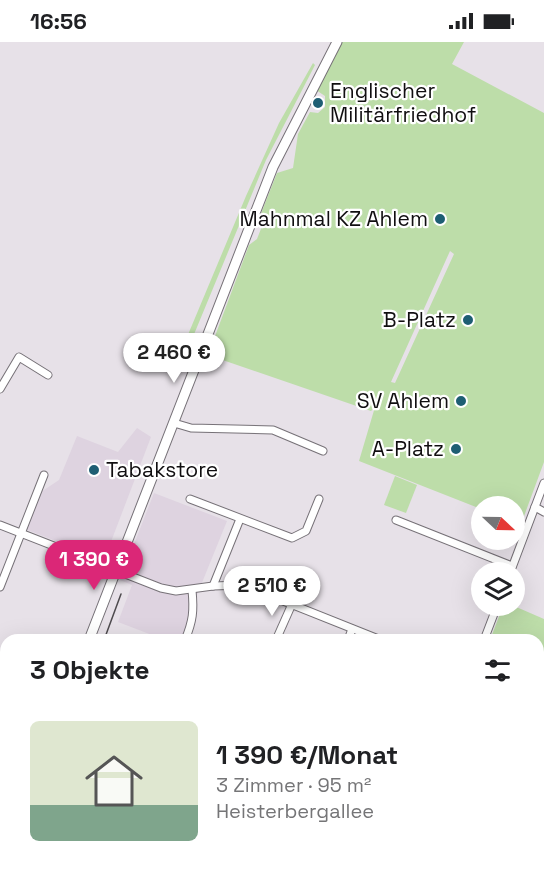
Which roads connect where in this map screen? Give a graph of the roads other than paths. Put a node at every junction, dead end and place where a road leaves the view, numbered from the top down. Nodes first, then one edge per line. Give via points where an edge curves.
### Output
1 (337, 42) edge
2 (48, 375) dead end
3 (0, 389) edge
4 (174, 423) junction
5 (323, 451) dead end
6 (44, 475) dead end
7 (544, 483) edge
8 (190, 499) dead end
9 (319, 500) dead end
10 (535, 507) junction
11 (544, 512) edge
12 (240, 519) junction
13 (396, 520) dead end
14 (0, 525) edge
15 (21, 534) junction
16 (493, 562) edge
17 (514, 562) edge
18 (117, 571) junction
19 (213, 586) junction
20 (0, 587) edge
21 (192, 590) junction
22 (292, 604) junction
23 (493, 616) edge
24 (352, 629) junction
25 (91, 634) edge
26 (187, 634) edge
27 (279, 634) edge
28 (350, 634) edge
29 (365, 634) edge
30 (486, 634) edge

1 - 4 main road via 273,167
2 - 3 street via 19,357
4 - 5 street via 191,428 273,430
4 - 18 main road
6 - 15 street
7 - 10 street
8 - 12 street
9 - 12 street via 306,531 292,538
10 - 11 street
10 - 17 street
12 - 19 street
13 - 16 street
14 - 15 street
15 - 18 street
15 - 20 street
18 - 21 street via 161,588
18 - 25 main road
19 - 21 street
19 - 22 street via 243,585
21 - 26 street via 194,609
22 - 24 street
22 - 27 street
23 - 30 street
24 - 28 street
24 - 29 street

